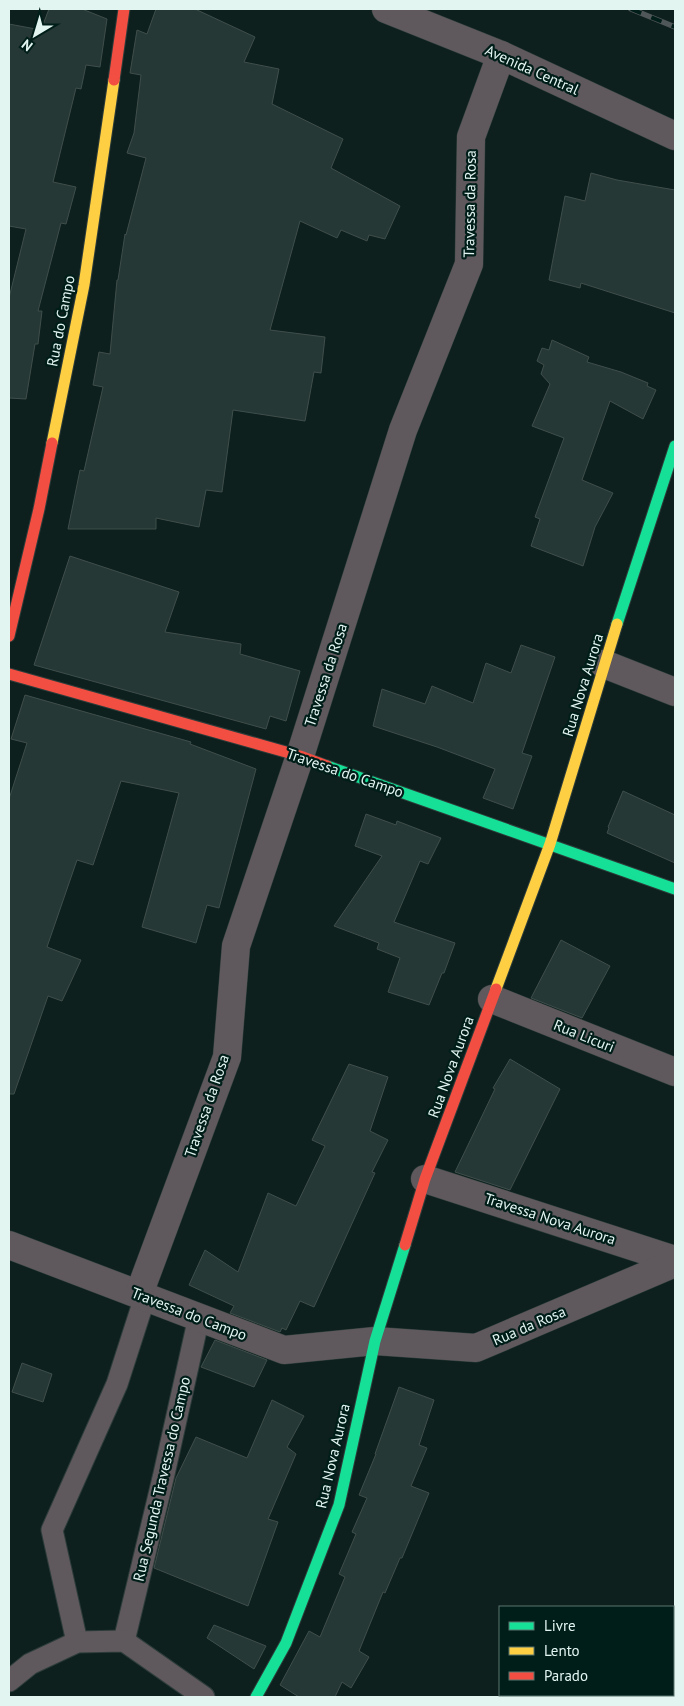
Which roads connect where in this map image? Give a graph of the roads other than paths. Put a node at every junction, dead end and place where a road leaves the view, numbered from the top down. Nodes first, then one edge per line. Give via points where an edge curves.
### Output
1 (124, 9) edge
2 (386, 9) edge
3 (501, 55) junction
4 (675, 136) edge
5 (675, 446) edge
6 (9, 636) edge
7 (604, 664) junction
8 (9, 674) edge
9 (675, 692) edge
10 (300, 756) junction
11 (550, 844) junction
12 (675, 889) edge
13 (492, 999) junction
14 (675, 1072) edge
15 (425, 1178) junction
16 (9, 1245) edge
17 (675, 1262) edge
18 (142, 1296) junction
19 (199, 1317) junction
20 (375, 1341) junction
21 (124, 1641) junction
22 (77, 1642) junction
23 (9, 1681) edge
24 (204, 1697) edge
25 (256, 1697) edge

1 - 6 street, Rua do Campo via 84,285 39,509
2 - 3 street, Avenida Central
3 - 4 street, Avenida Central
3 - 10 street, Travessa da Rosa via 471,137 469,264 403,430
5 - 7 street, Rua Nova Aurora
7 - 9 street
7 - 11 street, Rua Nova Aurora
8 - 10 street, Travessa do Campo
10 - 11 street, Travessa do Campo
10 - 18 street, Travessa da Rosa via 236,946 227,1057
11 - 12 street, Travessa do Campo
11 - 13 street, Rua Nova Aurora
13 - 14 street, Rua Licuri
13 - 15 street, Rua Nova Aurora
15 - 17 street, Travessa Nova Aurora
15 - 20 street, Rua Nova Aurora
16 - 18 street, Travessa do Campo
17 - 20 street, Rua da Rosa via 476,1348
18 - 19 street, Travessa do Campo
18 - 22 lane via 117,1384 52,1530
19 - 20 street, Travessa do Campo via 284,1350
19 - 21 lane, Rua Segunda Travessa do Campo
20 - 25 street, Rua Nova Aurora via 339,1506 286,1643
21 - 22 lane
21 - 24 lane
22 - 23 lane via 30,1664

